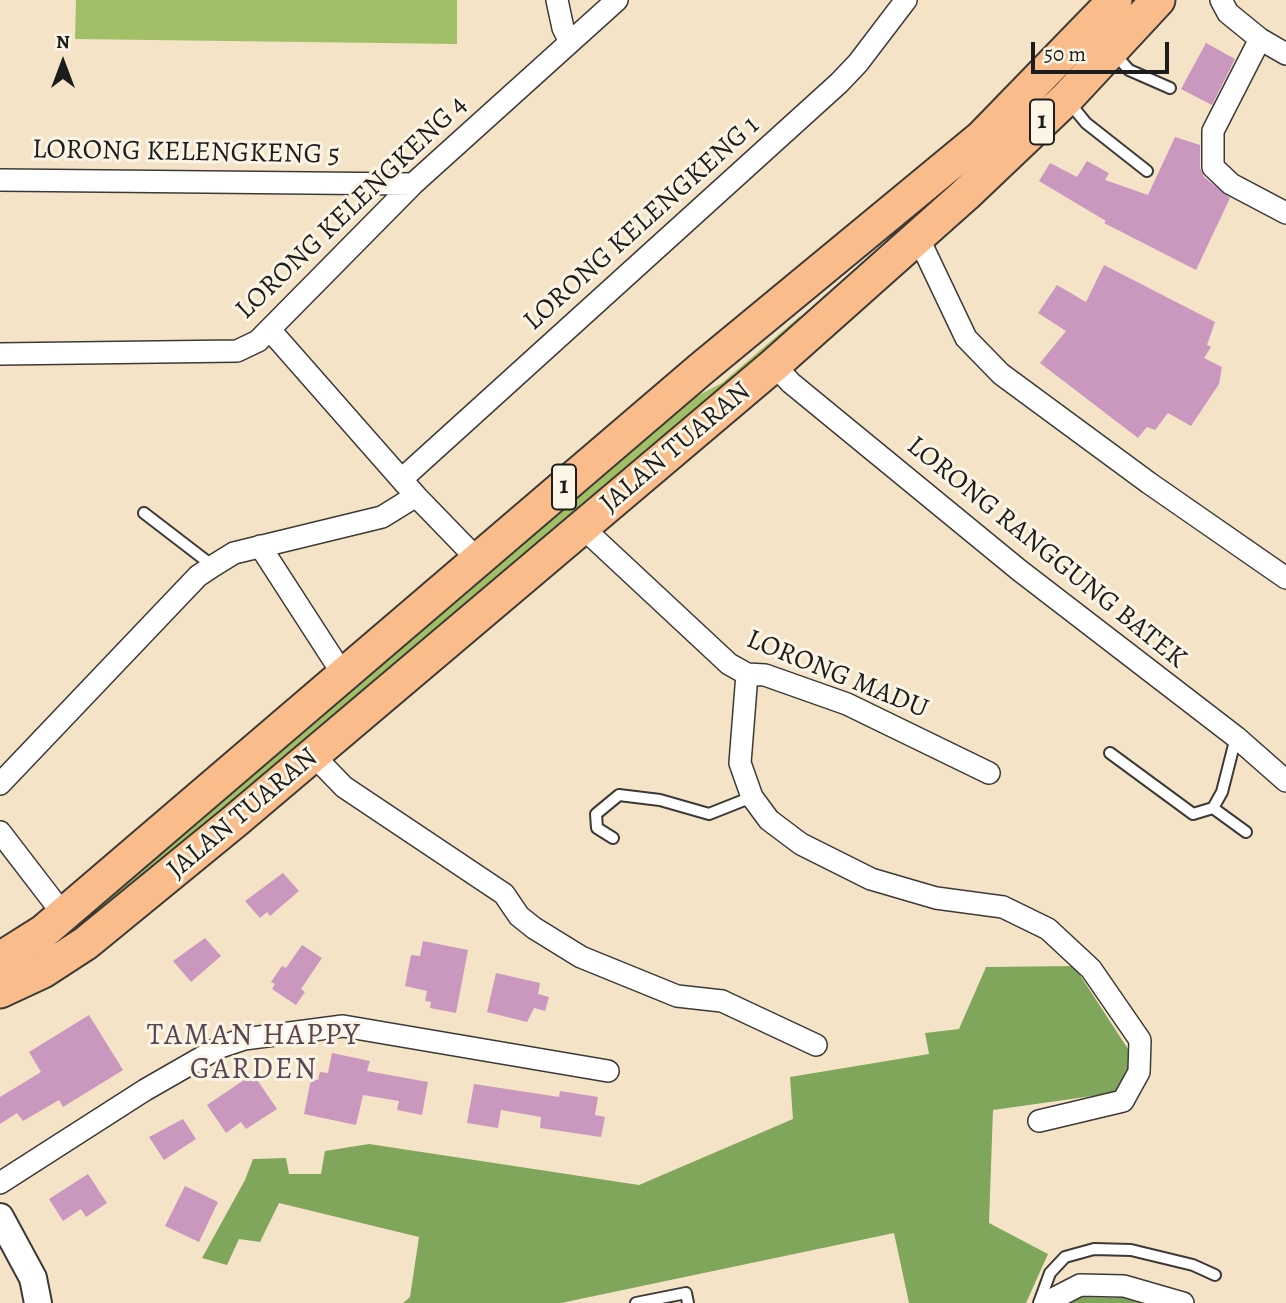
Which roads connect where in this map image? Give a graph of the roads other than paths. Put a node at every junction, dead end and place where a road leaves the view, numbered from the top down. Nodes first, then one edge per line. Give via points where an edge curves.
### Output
1 (557, 0) edge
2 (617, 0) edge
3 (906, 0) edge
4 (1115, 0) edge
5 (1158, 0) edge
6 (1221, 0) edge
7 (1260, 39) junction
8 (570, 42) junction
9 (1111, 50) junction
10 (1286, 54) edge
11 (1170, 88) dead end
12 (1067, 98) junction
13 (1147, 171) dead end
14 (0, 180) edge
15 (413, 184) junction
16 (1286, 213) edge
17 (917, 235) junction
18 (270, 330) junction
19 (809, 334) junction
20 (0, 354) edge
21 (774, 365) junction
22 (701, 369) junction
23 (403, 478) junction
24 (416, 496) junction
25 (144, 513) dead end
26 (582, 527) junction
27 (260, 546) junction
28 (478, 561) junction
29 (213, 565) junction
30 (1286, 578) edge
31 (747, 674) junction
32 (344, 676) junction
33 (1236, 737) junction
34 (1110, 753) dead end
35 (313, 755) junction
36 (989, 773) dead end
37 (1286, 781) edge
38 (0, 784) edge
39 (752, 797) junction
40 (1213, 808) junction
41 (0, 832) edge
42 (1245, 832) dead end
43 (613, 838) dead end
44 (63, 914) junction
45 (0, 959) edge
46 (0, 991) edge
47 (816, 1045) dead end
48 (608, 1071) dead end
49 (1040, 1122) dead end
50 (0, 1183) edge
51 (0, 1217) edge
52 (1215, 1275) dead end
53 (38, 1303) edge
54 (636, 1303) edge
55 (688, 1303) edge
56 (1039, 1303) edge
57 (1045, 1303) edge
58 (1183, 1303) edge

1 - 8 street
2 - 8 street, LORONG KELENGKENG 4
3 - 23 street, LORONG KELENGKENG 1 via 839,83
4 - 22 main road, JALAN TUARAN / 1 via 982,137
5 - 9 main road, JALAN TUARAN / 1
6 - 7 street via 1228,13
7 - 10 street
7 - 16 street via 1213,131 1213,167 1231,184
8 - 15 street, LORONG KELENGKENG 4
9 - 11 lane via 1129,70
9 - 12 main road, JALAN TUARAN / 1
12 - 13 lane via 1086,123
12 - 17 main road, JALAN TUARAN / 1
14 - 15 street, LORONG KELENGKENG 5
15 - 18 street, LORONG KELENGKENG 4
17 - 19 main road, JALAN TUARAN / 1
17 - 30 street via 967,338 1001,374
18 - 20 street, LORONG KELENGKENG 4 via 237,351
18 - 23 street
19 - 21 main road, JALAN TUARAN / 1
19 - 22 main road via 812,318 799,314 723,376
21 - 26 main road, JALAN TUARAN / 1
21 - 33 street, LORONG RANGGUNG BATEK via 1070,611
22 - 28 main road, JALAN TUARAN / 1
23 - 24 street
24 - 27 street via 382,517
24 - 28 street
25 - 29 lane
26 - 31 street, LORONG MADU via 729,664
26 - 35 main road, JALAN TUARAN / 1
27 - 29 street
27 - 32 street
28 - 32 main road, JALAN TUARAN / 1
29 - 38 street
31 - 36 street, LORONG MADU via 765,675 848,704
31 - 39 street via 740,763
32 - 44 main road, JALAN TUARAN / 1
33 - 37 street, LORONG RANGGUNG BATEK
33 - 40 lane via 1222,792
34 - 40 lane via 1193,814
35 - 46 main road, JALAN TUARAN / 1 via 86,943
35 - 47 street via 344,787 504,894 519,916 581,957 677,996 722,1001
39 - 43 lane via 709,814 660,800 619,795 596,814 597,828
39 - 49 street via 769,820 800,844 871,878 936,898 1003,907 1048,929 1091,969 1140,1040 1139,1072 1123,1101
40 - 42 lane
41 - 44 street
44 - 45 main road, JALAN TUARAN / 1
48 - 50 street via 343,1026 244,1039 220,1047 145,1090
51 - 53 street via 33,1278
52 - 56 lane via 1130,1250 1094,1249 1065,1256 1051,1273
54 - 55 lane via 685,1293
57 - 58 street via 1080,1285 1091,1285 1124,1286

